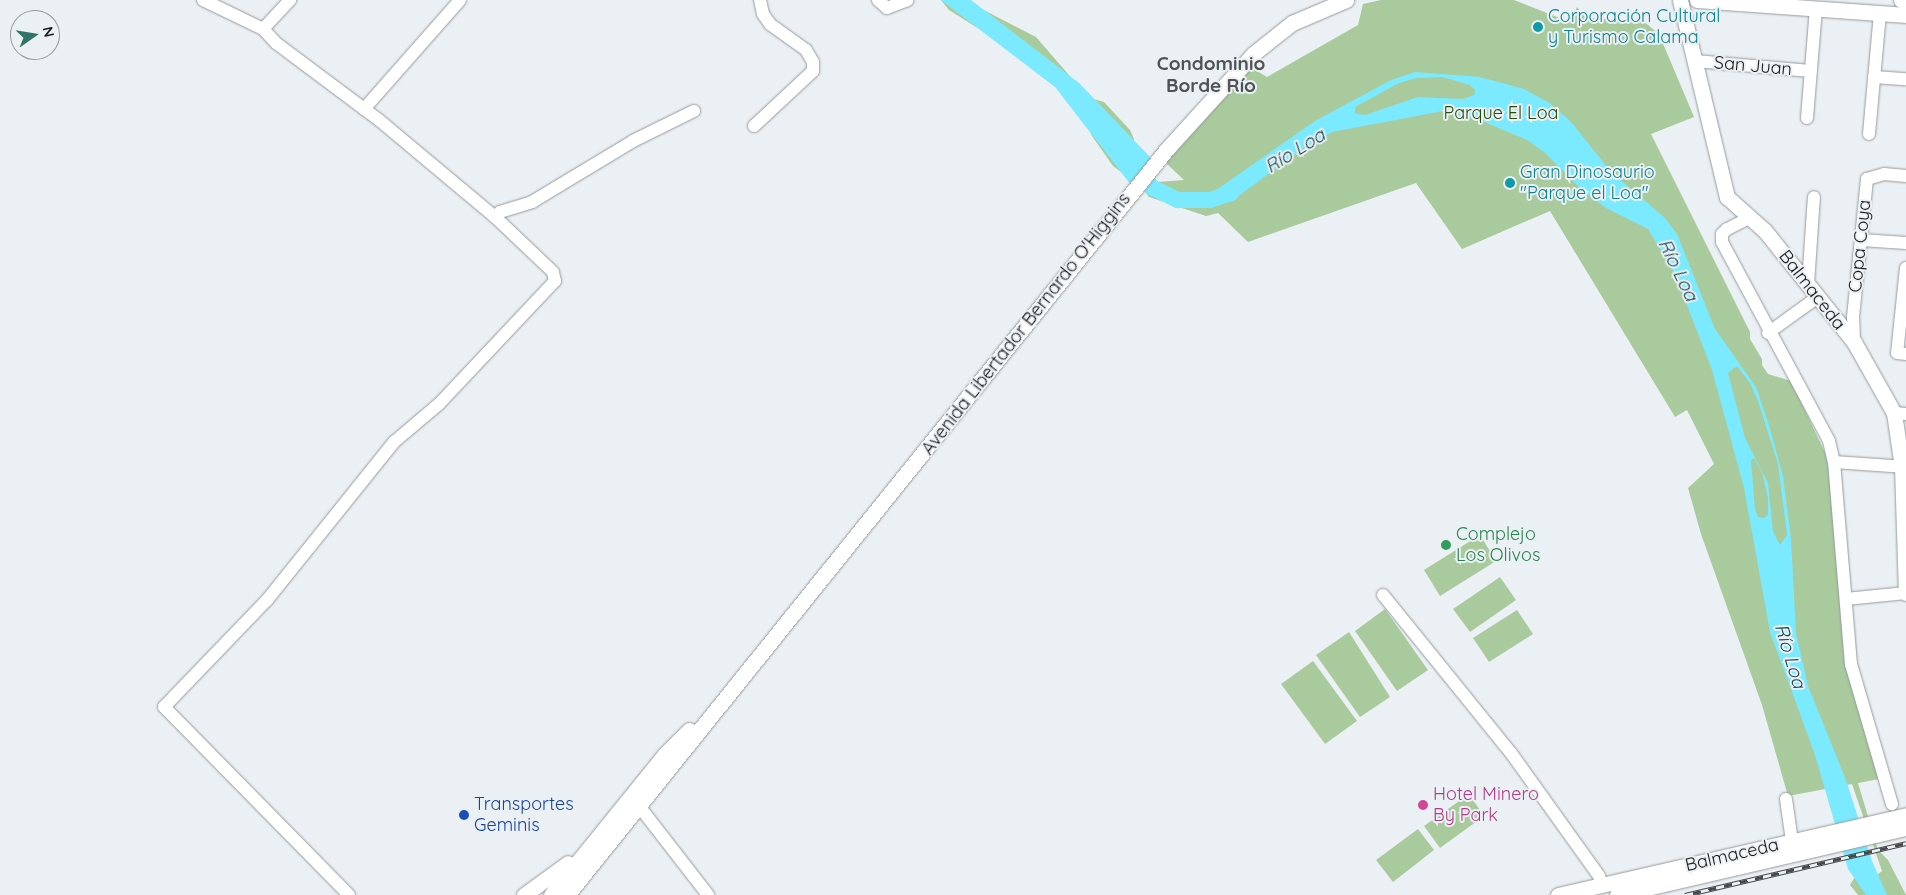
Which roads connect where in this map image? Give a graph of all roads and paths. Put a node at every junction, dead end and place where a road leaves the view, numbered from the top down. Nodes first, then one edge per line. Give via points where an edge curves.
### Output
1 (202, 0) edge
2 (290, 0) edge
3 (460, 0) edge
4 (760, 0) edge
5 (878, 0) edge
6 (1346, 0) edge
7 (1680, 0) edge
8 (1697, 0) edge
9 (1901, 0) edge
10 (1906, 0) edge
11 (1771, 2) edge
12 (903, 3) edge
13 (1816, 8) junction
14 (1880, 13) junction
15 (1906, 15) edge
16 (263, 29) junction
17 (1695, 61) junction
18 (1811, 71) junction
19 (1874, 77) junction
20 (1906, 79) edge
21 (364, 108) junction
22 (694, 111) dead end
23 (1807, 118) dead end
24 (754, 126) dead end
25 (1869, 134) dead end
26 (1906, 176) edge
27 (1814, 197) dead end
28 (495, 217) junction
29 (1752, 217) junction
30 (1861, 240) junction
31 (1906, 243) edge
32 (1906, 268) edge
33 (1808, 284) junction
34 (1905, 292) edge
35 (1818, 297) junction
36 (1768, 332) junction
37 (1854, 342) junction
38 (1901, 354) edge
39 (1900, 413) edge
40 (1834, 462) junction
41 (1904, 467) edge
42 (1906, 565) edge
43 (1906, 593) edge
44 (1383, 595) dead end
45 (1846, 599) junction
46 (737, 684) junction
47 (1786, 799) dead end
48 (1892, 804) dead end
49 (639, 806) junction
50 (1906, 815) edge
51 (1885, 826) junction
52 (1906, 828) edge
53 (598, 838) junction
54 (1825, 840) junction
55 (1792, 841) junction
56 (1602, 885) junction
57 (349, 895) edge
58 (524, 895) edge
59 (551, 895) edge
60 (567, 895) edge
61 (708, 895) edge
62 (1558, 895) edge
63 (1617, 895) edge

1 - 16 street
2 - 16 street
3 - 21 street
4 - 24 street via 762,14 770,24 806,50 813,62 813,71
5 - 12 street via 887,8
6 - 46 main road, Avenida Libertador Bernardo O'Higgins via 1305,15 1253,54 1167,149
7 - 17 main road, Balmaceda
8 - 11 main road
9 - 10 main road
11 - 13 main road
13 - 14 main road
13 - 18 street
14 - 15 main road
14 - 19 street
16 - 21 street via 276,43
17 - 18 street, San Juan
17 - 29 main road, Balmaceda via 1727,197 1736,208
18 - 23 street
19 - 20 street
19 - 25 street
21 - 28 street
22 - 28 street via 633,141 532,202 500,212
26 - 30 street, Copa Coya via 1884,174 1868,179
27 - 33 street
28 - 57 street via 553,272 555,282 439,404 394,442 268,600 164,707
29 - 33 main road, Balmaceda
29 - 36 street via 1727,229 1722,234 1722,242
30 - 31 street
30 - 37 street, Copa Coya
32 - 34 street
33 - 35 main road, Balmaceda
34 - 38 street
35 - 36 street
35 - 37 main road, Balmaceda
36 - 40 street via 1818,416
37 - 39 main road, Balmaceda
39 - 41 main road, Balmaceda
40 - 41 street
40 - 45 street
41 - 42 main road, Balmaceda
42 - 43 main road, Balmaceda
43 - 45 street
44 - 56 street via 1511,753 1599,876
45 - 48 street via 1851,664
46 - 49 main road, Avenida Libertador Bernardo O'Higgins
46 - 53 main road, Avenida Libertador Bernardo O'Higgins via 664,754
47 - 55 street
49 - 60 main road, Avenida Libertador Bernardo O'Higgins
49 - 61 street
50 - 51 main road, Balmaceda
51 - 52 main road, Balmaceda
51 - 54 main road, Balmaceda
53 - 58 main road via 557,873
53 - 59 main road, Avenida Libertador Bernardo O'Higgins
54 - 55 main road, Balmaceda
54 - 63 main road, Balmaceda
55 - 56 main road, Balmaceda
56 - 62 main road, Balmaceda

